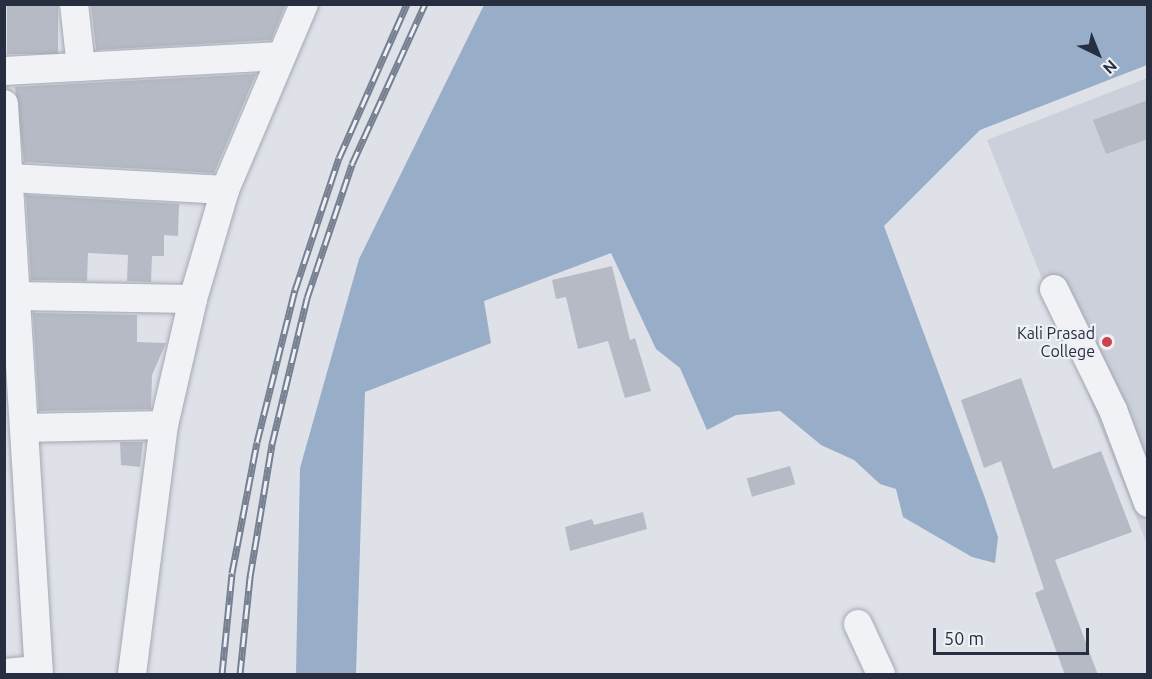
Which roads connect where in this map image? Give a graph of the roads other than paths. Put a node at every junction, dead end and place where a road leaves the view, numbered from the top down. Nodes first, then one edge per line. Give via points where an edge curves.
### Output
1 (74, 4) edge
2 (304, 4) edge
3 (281, 56) junction
4 (81, 67) junction
5 (4, 71) edge
6 (4, 104) edge
7 (11, 178) junction
8 (225, 190) junction
9 (1054, 289) dead end
10 (17, 296) junction
11 (193, 299) junction
12 (164, 425) junction
13 (24, 428) junction
14 (1148, 503) edge
15 (858, 624) dead end
16 (39, 672) edge
17 (4, 673) edge
18 (132, 675) edge
19 (882, 675) edge

1 - 4 street
2 - 3 street
3 - 4 street
3 - 8 street
4 - 5 street
6 - 7 street
7 - 8 street
7 - 10 street
8 - 11 street
9 - 14 street via 1113,410
10 - 11 street
10 - 13 street
11 - 12 street
12 - 13 street
12 - 18 street
13 - 16 street
15 - 19 street
16 - 17 street

